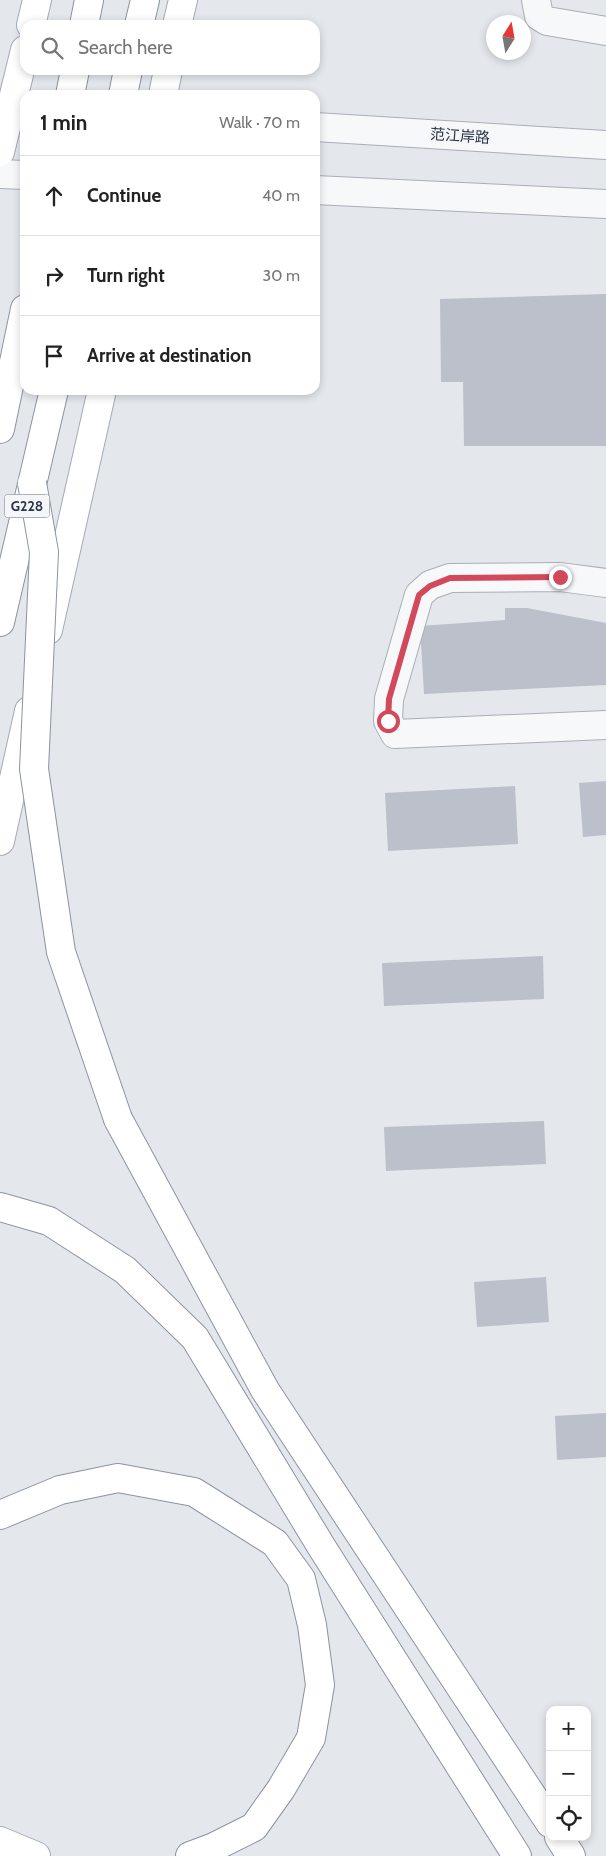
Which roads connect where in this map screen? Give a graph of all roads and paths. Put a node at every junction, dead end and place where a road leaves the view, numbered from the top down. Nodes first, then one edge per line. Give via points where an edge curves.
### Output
1 (37, 0) edge
2 (89, 0) edge
3 (145, 0) edge
4 (183, 0) edge
5 (536, 0) edge
6 (32, 20) edge
7 (85, 20) edge
8 (140, 20) edge
9 (178, 20) edge
10 (606, 31) edge
11 (20, 74) edge
12 (74, 75) edge
13 (127, 75) edge
14 (167, 75) edge
15 (71, 90) edge
16 (124, 90) edge
17 (163, 90) edge
18 (11, 117) edge
19 (320, 127) edge
20 (606, 145) edge
21 (0, 152) edge
22 (0, 174) edge
23 (20, 175) edge
24 (320, 190) edge
25 (606, 204) edge
26 (20, 333) edge
27 (53, 395) edge
28 (101, 395) edge
29 (0, 429) edge
30 (32, 483) junction
31 (606, 583) edge
32 (0, 622) edge
33 (606, 725) edge
34 (0, 842) edge
35 (0, 1207) edge
36 (0, 1516) edge
37 (546, 1817) edge
38 (0, 1841) edge
39 (562, 1841) edge
40 (36, 1856) edge
41 (190, 1856) edge
42 (518, 1856) edge
43 (571, 1856) edge

1 - 6 main road
2 - 7 main road
3 - 8 main road
4 - 9 main road
5 - 10 street via 540,16 547,21
11 - 18 main road
12 - 15 main road
13 - 16 main road
14 - 17 main road
18 - 21 main road
19 - 20 street, 范江岸路
22 - 23 street
24 - 25 street
26 - 29 main road
27 - 30 main road, G228
28 - 34 main road
30 - 32 main road, G228
30 - 37 main road, bridge via 44,552 34,769 61,952 118,1119 265,1390
31 - 33 street via 560,577 450,578 430,586 419,595 389,699 388,721 395,734
35 - 42 main road via 49,1221 125,1270 195,1338 320,1546
36 - 41 main road via 60,1490 118,1478 194,1492 276,1543 301,1579 320,1684 311,1738 254,1827
38 - 40 main road
39 - 43 main road

